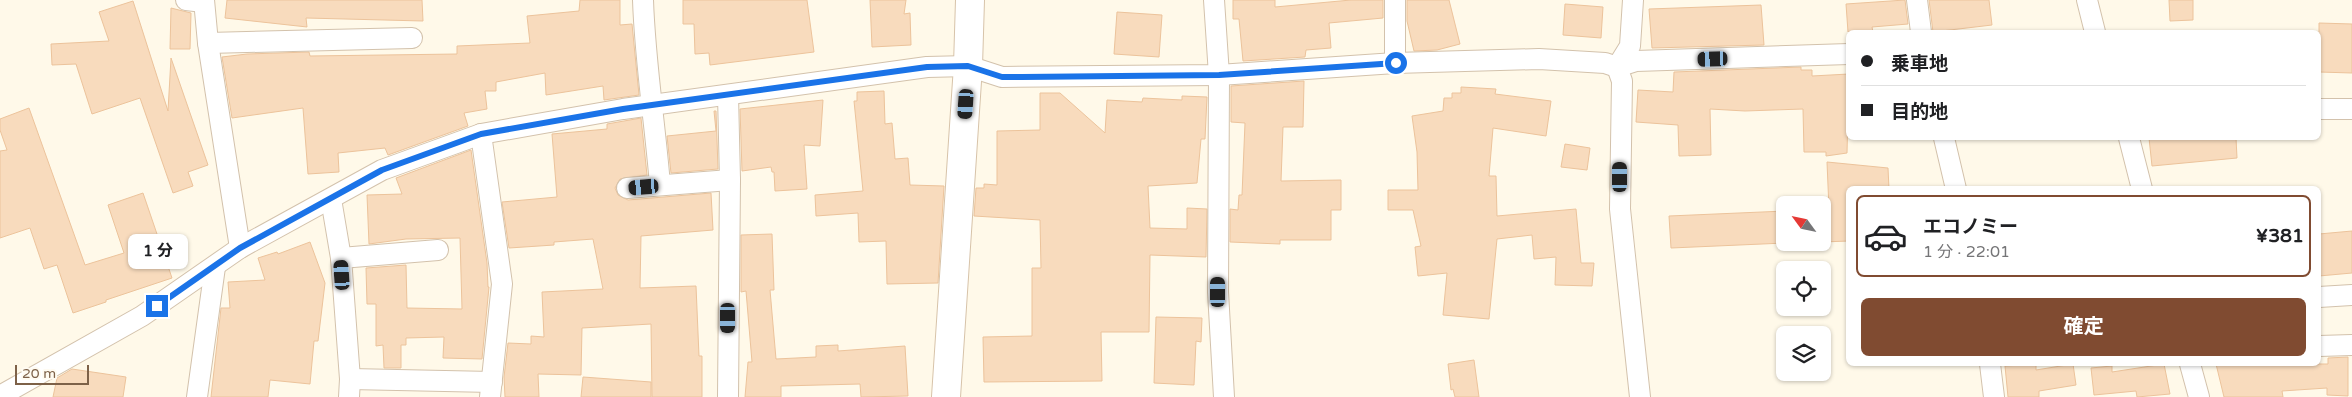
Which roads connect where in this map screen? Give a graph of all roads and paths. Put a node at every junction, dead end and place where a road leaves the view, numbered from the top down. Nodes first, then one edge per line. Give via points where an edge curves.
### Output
1 (643, 0) edge
2 (970, 0) edge
3 (1214, 0) edge
4 (1395, 0) edge
5 (1633, 0) edge
6 (1917, 0) edge
7 (2087, 0) edge
8 (198, 1) edge
9 (1921, 30) edge
10 (2094, 30) edge
11 (412, 38) dead end
12 (208, 43) junction
13 (1846, 54) edge
14 (1396, 63) junction
15 (968, 66) junction
16 (1617, 67) junction
17 (1219, 75) junction
18 (728, 95) junction
19 (654, 106) junction
20 (2321, 109) edge
21 (2352, 109) edge
22 (481, 134) junction
23 (1944, 140) edge
24 (2130, 140) edge
25 (730, 180) junction
26 (660, 185) junction
27 (1955, 186) edge
28 (2141, 186) edge
29 (627, 188) dead end
30 (331, 199) junction
31 (240, 248) junction
32 (438, 250) dead end
33 (341, 258) junction
34 (214, 267) junction
35 (2352, 295) edge
36 (2321, 297) edge
37 (2321, 346) edge
38 (2352, 346) edge
39 (1990, 366) edge
40 (2191, 366) edge
41 (349, 388) edge
42 (491, 389) edge
43 (0, 396) edge
44 (197, 397) edge
45 (728, 397) edge
46 (946, 397) edge
47 (1224, 397) edge
48 (1640, 397) edge
49 (1994, 397) edge
50 (2199, 397) edge

1 - 19 street via 646,54
2 - 15 street
3 - 17 street
4 - 14 street
5 - 16 street via 1630,46
6 - 9 street
7 - 10 street
8 - 12 street
11 - 12 street
12 - 31 street
13 - 16 street via 1636,61
14 - 16 street via 1540,59
14 - 17 street
15 - 17 street via 1002,77
15 - 18 street via 927,67
15 - 46 street
16 - 48 street via 1622,81 1620,209
17 - 47 street via 1218,292
18 - 19 street
18 - 25 street
19 - 22 street
19 - 26 street
20 - 21 street
22 - 30 street via 382,170
22 - 42 street via 502,284
23 - 27 street
24 - 28 street
25 - 26 street
25 - 45 street
26 - 29 street
30 - 31 street
30 - 33 street
31 - 34 street
32 - 33 street
33 - 41 street
34 - 43 street via 142,316
34 - 44 street
35 - 36 street
37 - 38 street
39 - 49 street
40 - 50 street
41 - 42 street

